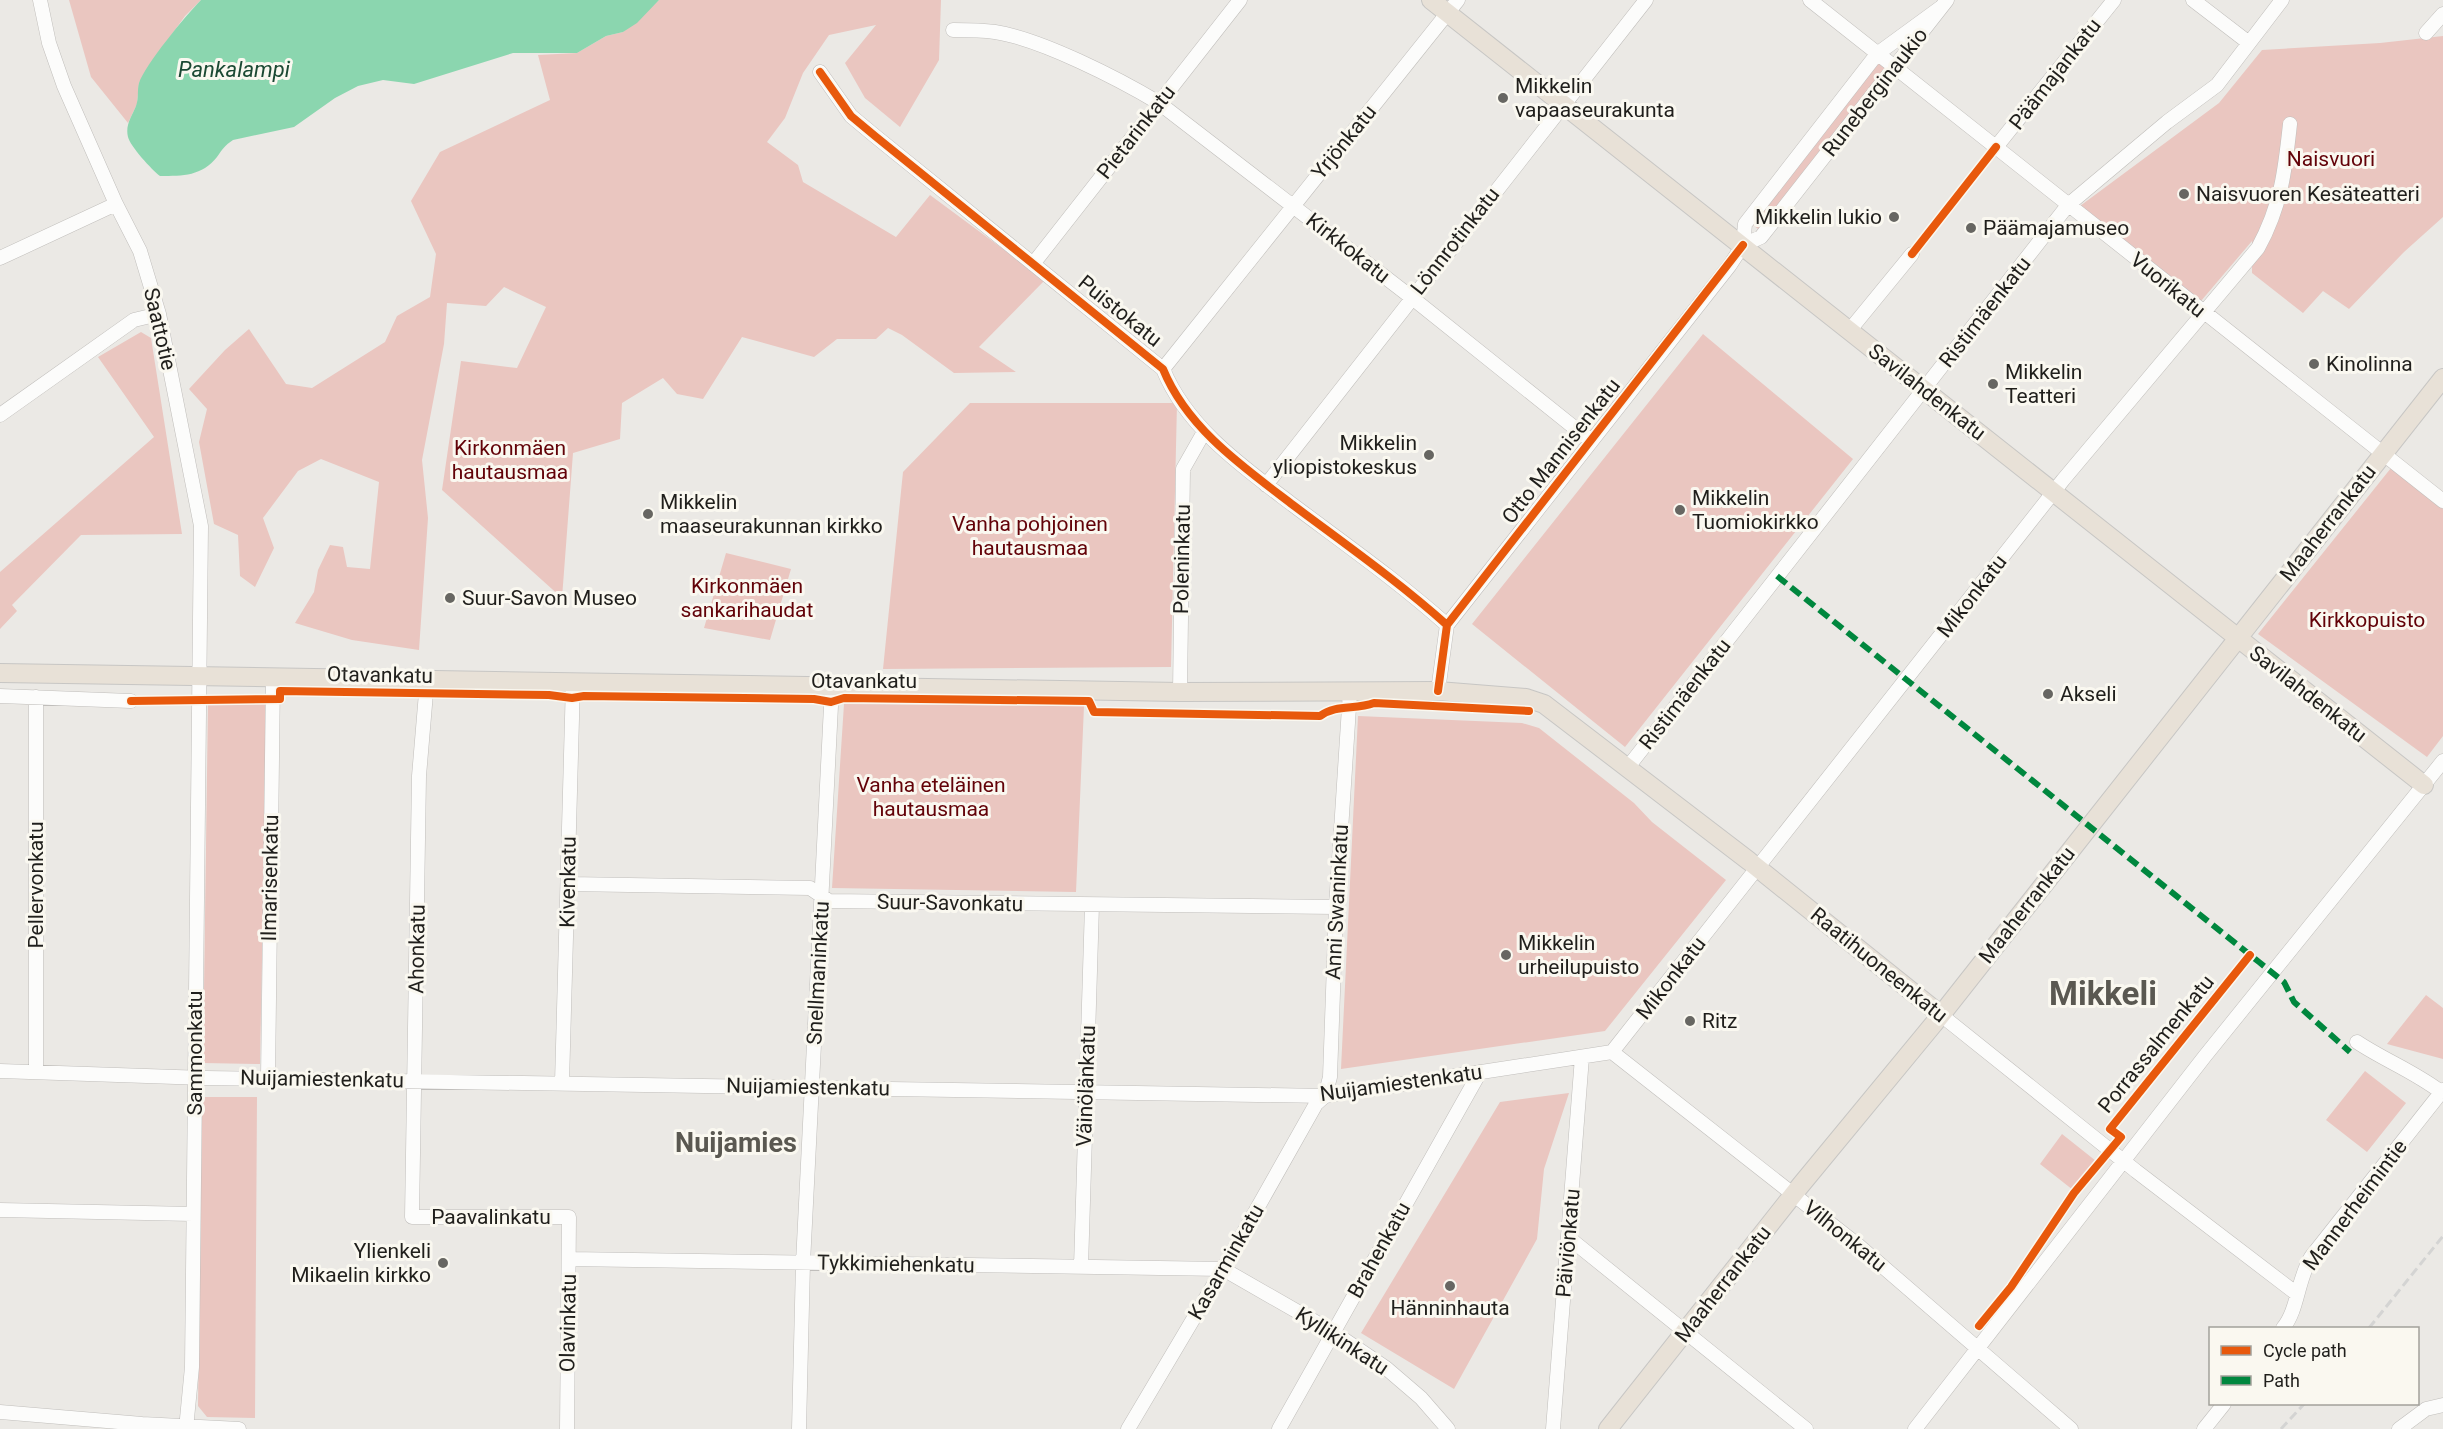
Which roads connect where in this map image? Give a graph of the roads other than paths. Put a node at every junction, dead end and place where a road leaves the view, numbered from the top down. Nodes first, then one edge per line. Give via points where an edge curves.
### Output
1 (40, 0) edge
2 (1240, 0) edge
3 (1431, 0) edge
4 (1646, 0) edge
5 (1810, 0) edge
6 (2114, 0) edge
7 (2193, 0) edge
8 (2282, 0) edge
9 (1944, 4) edge
10 (1453, 7) edge
11 (2443, 14) edge
12 (954, 30) dead end
13 (2426, 33) dead end
14 (2249, 43) junction
15 (1877, 54) junction
16 (1894, 68) junction
17 (820, 72) dead end
18 (1160, 103) junction
19 (1563, 106) junction
20 (2290, 124) dead end
21 (1996, 147) junction
22 (116, 204) junction
23 (1292, 205) junction
24 (2068, 205) junction
25 (1743, 245) junction
26 (1912, 254) dead end
27 (0, 258) edge
28 (1033, 264) junction
29 (1411, 297) junction
30 (2202, 312) junction
31 (159, 314) junction
32 (1849, 331) junction
33 (1163, 369) junction
34 (2443, 378) edge
35 (1925, 389) junction
36 (0, 415) edge
37 (1204, 432) junction
38 (1591, 441) junction
39 (2383, 454) junction
40 (1266, 484) junction
41 (2054, 493) junction
42 (2443, 501) edge
43 (1448, 625) junction
44 (2237, 639) junction
45 (0, 673) edge
46 (198, 677) junction
47 (273, 678) junction
48 (427, 681) junction
49 (573, 682) junction
50 (1438, 691) junction
51 (1180, 692) junction
52 (832, 694) junction
53 (0, 696) edge
54 (36, 697) junction
55 (1349, 700) junction
56 (131, 701) dead end
57 (2443, 761) edge
58 (1628, 767) junction
59 (2424, 785) junction
60 (1758, 868) junction
61 (568, 884) junction
62 (821, 897) junction
63 (1092, 905) junction
64 (1336, 907) junction
65 (1941, 1015) junction
66 (2357, 1042) dead end
67 (1612, 1052) junction
68 (1582, 1057) junction
69 (0, 1071) edge
70 (36, 1072) junction
71 (1480, 1072) junction
72 (195, 1077) junction
73 (268, 1078) junction
74 (415, 1080) junction
75 (562, 1083) junction
76 (812, 1087) junction
77 (1086, 1091) junction
78 (2442, 1091) edge
79 (1325, 1096) junction
80 (2123, 1161) junction
81 (1794, 1194) junction
82 (0, 1210) edge
83 (193, 1214) junction
84 (412, 1217) joint
85 (569, 1217) joint
86 (1569, 1238) junction
87 (569, 1259) junction
88 (803, 1263) junction
89 (1081, 1267) junction
90 (1223, 1269) junction
91 (2296, 1294) junction
92 (2284, 1327) edge
93 (1333, 1332) junction
94 (1686, 1332) junction
95 (1979, 1349) junction
96 (2223, 1405) edge
97 (2443, 1405) edge
98 (0, 1413) edge
99 (800, 1427) edge
100 (186, 1428) edge
101 (239, 1429) edge
102 (567, 1429) edge
103 (1128, 1429) edge
104 (1279, 1429) edge
105 (1448, 1429) edge
106 (1553, 1429) edge
107 (1608, 1429) edge
108 (1806, 1429) edge
109 (1915, 1429) edge
110 (2071, 1429) edge
111 (2205, 1429) edge
112 (2399, 1429) edge

1 - 22 street, Saattotie via 64,86
2 - 18 street, Pietarinkatu
3 - 10 main road, Savilahdenkatu
4 - 19 street, Lönnrotinkatu
5 - 15 street, Vuorikatu
6 - 21 street, Päämajankatu
7 - 14 street
8 - 14 street, Ristimäenkatu
9 - 15 street, Runeberginaukio
9 - 16 street, Runeberginaukio
10 - 19 main road, Savilahdenkatu
10 - 23 street, Yrjönkatu
11 - 13 street
12 - 18 street, Kirkkokatu via 1021,38
14 - 24 street, Ristimäenkatu via 2217,85
15 - 16 street, Vuorikatu
15 - 25 street, Runeberginaukio via 1745,224
16 - 21 street, Vuorikatu
16 - 25 street, Runeberginaukio via 1761,237
17 - 28 street, Puistokatu via 851,116
18 - 23 street, Kirkkokatu
18 - 28 street, Pietarinkatu
19 - 25 main road, Savilahdenkatu
19 - 29 street, Lönnrotinkatu
20 - 30 street, Mikonkatu via 2274,219 2258,248
21 - 24 street, Vuorikatu
22 - 27 street
22 - 31 street, Saattotie via 140,251
23 - 29 street, Kirkkokatu
23 - 33 street, Yrjönkatu
24 - 30 street, Vuorikatu
24 - 35 street, Ristimäenkatu
25 - 32 main road, Savilahdenkatu
25 - 38 street, Otto Mannisenkatu
26 - 32 street
28 - 33 street, Puistokatu
29 - 38 street, Kirkkokatu
29 - 40 street, Lönnrotinkatu
30 - 39 street, Vuorikatu
30 - 41 street, Mikonkatu
31 - 36 street via 134,320
31 - 46 street, Saattotie via 201,526
32 - 35 main road, Savilahdenkatu
33 - 37 street, Puistokatu
34 - 39 main road, Maaherrankatu
35 - 41 main road, Savilahdenkatu
35 - 58 street, Ristimäenkatu
37 - 40 street, Puistokatu
37 - 51 street, Poleninkatu via 1183,469
38 - 43 street, Otto Mannisenkatu
39 - 42 street, Vuorikatu
39 - 44 main road, Maaherrankatu
40 - 43 street, Puistokatu
41 - 44 main road, Savilahdenkatu
41 - 60 street, Mikonkatu
43 - 50 street, Otto Mannisenkatu
44 - 59 main road, Savilahdenkatu
44 - 65 main road, Maaherrankatu
45 - 46 main road, Otavankatu
46 - 47 main road, Otavankatu
46 - 72 street, Sammonkatu
47 - 48 main road, Otavankatu
47 - 73 street, Ilmarisenkatu
48 - 49 main road, Otavankatu
48 - 74 street, Ahonkatu via 419,776
49 - 52 main road, Otavankatu
49 - 61 street, Kivenkatu
50 - 55 main road, Otavankatu
50 - 58 main road, Raatihuoneenkatu via 1526,698 1544,704
51 - 52 main road, Otavankatu
51 - 55 main road, Otavankatu
52 - 62 street, Snellmaninkatu
53 - 54 street
54 - 56 street
54 - 70 street, Pellervonkatu
55 - 64 street, Anni Swaninkatu
57 - 59 street
58 - 60 main road, Raatihuoneenkatu
59 - 80 street
60 - 65 main road, Raatihuoneenkatu
60 - 67 street, Mikonkatu
61 - 62 street, Suur-Savonkatu via 810,888
61 - 75 street, Kivenkatu
62 - 63 street, Suur-Savonkatu via 829,901
62 - 76 street, Snellmaninkatu
63 - 64 street, Suur-Savonkatu
63 - 77 street, Väinölänkatu
64 - 79 street, Anni Swaninkatu via 1330,1077
65 - 80 street, Raatihuoneenkatu
65 - 81 main road, Maaherrankatu
66 - 78 street
67 - 68 street, Nuijamiestenkatu
67 - 81 street, Vilhonkatu
68 - 71 street, Nuijamiestenkatu
68 - 86 street, Päiviönkatu
69 - 70 street, Nuijamiestenkatu
70 - 72 street, Nuijamiestenkatu
71 - 79 street, Nuijamiestenkatu
71 - 93 street, Brahenkatu
72 - 73 street, Nuijamiestenkatu
72 - 83 street, Sammonkatu
73 - 74 street, Nuijamiestenkatu
74 - 75 street, Nuijamiestenkatu
74 - 84 street, Ahonkatu
75 - 76 street, Nuijamiestenkatu
76 - 77 street, Nuijamiestenkatu
76 - 88 street, Snellmaninkatu
77 - 79 street, Nuijamiestenkatu
77 - 89 street, Väinölänkatu
78 - 91 street, Mannerheimintie via 2311,1257
79 - 90 street, Kasarminkatu via 1316,1104
80 - 91 street, Raatihuoneenkatu
80 - 95 street
81 - 94 main road, Maaherrankatu
81 - 95 street, Vilhonkatu
82 - 83 street
83 - 100 street, Sammonkatu via 192,1367
84 - 85 street, Paavalinkatu
85 - 87 street, Olavinkatu
86 - 94 street
86 - 106 street, Päiviönkatu
87 - 88 street, Tykkimiehenkatu
87 - 102 street, Olavinkatu
88 - 89 street, Tykkimiehenkatu
88 - 99 street, Snellmaninkatu
89 - 90 street, Tykkimiehenkatu
90 - 93 street, Kyllikinkatu
90 - 103 street, Kasarminkatu
91 - 92 street, Mannerheimintie via 2292,1315
93 - 104 street, Brahenkatu
93 - 105 street, Kyllikinkatu via 1421,1398
94 - 107 main road, Maaherrankatu
94 - 108 street
95 - 109 street
95 - 110 street, Vilhonkatu
96 - 111 street
97 - 112 street via 2426,1409
98 - 100 street
100 - 101 street

